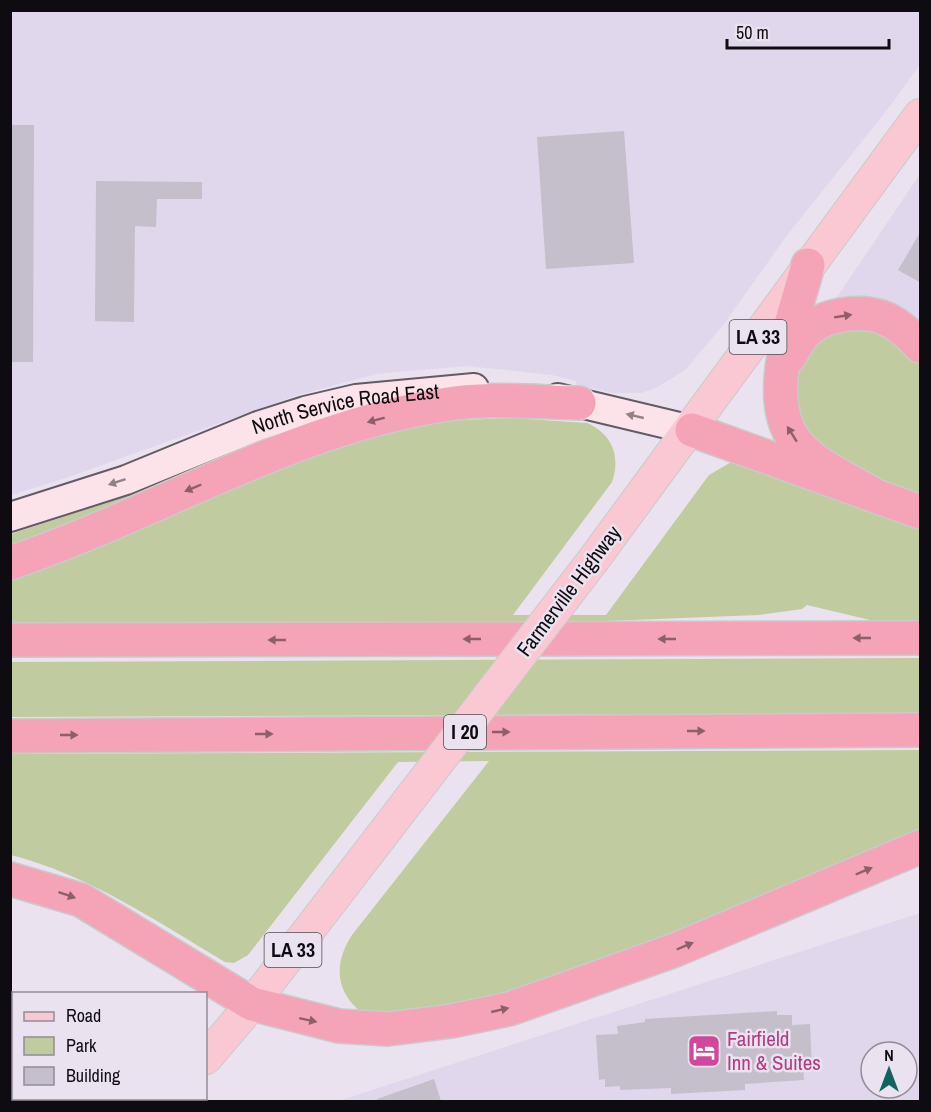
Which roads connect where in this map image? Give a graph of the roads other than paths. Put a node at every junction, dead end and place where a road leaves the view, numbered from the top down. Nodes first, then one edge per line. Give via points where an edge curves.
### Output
1 (921, 115) edge
2 (808, 265) junction
3 (921, 346) edge
4 (780, 385) junction
5 (579, 403) junction
6 (692, 430) junction
7 (871, 493) junction
8 (921, 512) edge
9 (10, 517) edge
10 (10, 563) edge
11 (921, 638) edge
12 (10, 640) edge
13 (921, 730) edge
14 (10, 736) edge
15 (921, 847) edge
16 (10, 879) edge
17 (151, 944) junction
18 (182, 992) edge
19 (252, 1004) junction
20 (207, 1057) edge

1 - 2 main road, Farmerville Highway / LA 33
2 - 4 highway
2 - 6 main road, Farmerville Highway / LA 33
4 -> 3 highway via 798,341 820,322 837,316 884,318
7 -> 4 highway via 819,463 800,447 787,429 780,407
6 -> 5 main road, North Service Road East
5 -> 9 main road, North Service Road East via 543,394 479,388 356,399 258,426 126,480
5 -> 10 highway via 444,404 369,422 248,465 52,549
6 - 7 highway
6 - 19 main road, Farmerville Highway / LA 33, bridge
7 - 8 highway
11 -> 12 highway
14 -> 13 highway, I 20
19 -> 15 highway via 339,1026 388,1029 509,1009 675,950
16 -> 17 highway via 81,900
17 - 18 highway
17 - 19 highway
19 - 20 main road, Farmerville Highway / LA 33

